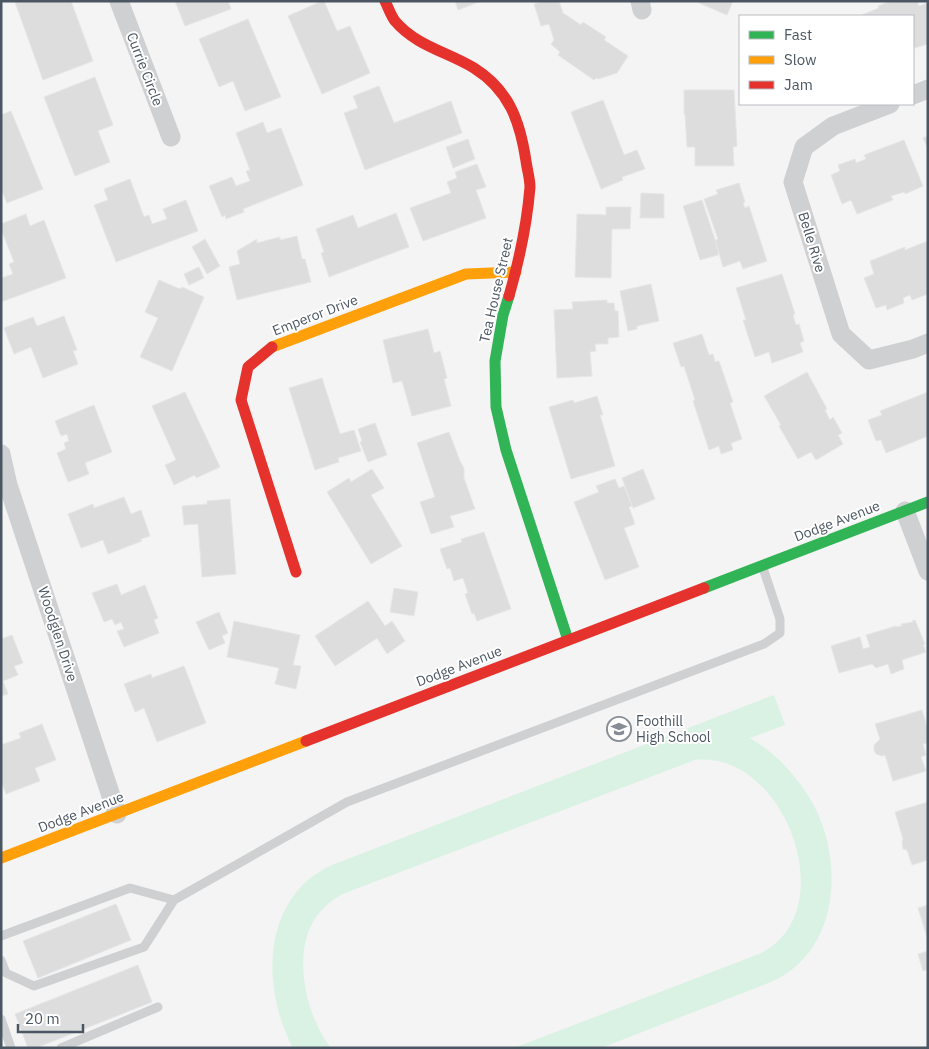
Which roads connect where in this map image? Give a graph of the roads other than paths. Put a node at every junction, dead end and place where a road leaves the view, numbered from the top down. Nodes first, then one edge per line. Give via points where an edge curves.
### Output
1 (119, 1) edge
2 (385, 1) edge
3 (928, 89) edge
4 (914, 95) edge
5 (887, 105) edge
6 (171, 137) dead end
7 (516, 272) junction
8 (928, 343) edge
9 (1, 454) edge
10 (928, 502) edge
11 (905, 511) junction
12 (762, 566) junction
13 (928, 571) edge
14 (296, 572) dead end
15 (568, 640) junction
16 (117, 814) junction
17 (1, 858) edge
18 (174, 900) junction
19 (1, 936) edge
20 (1, 960) edge
21 (4, 976) edge
22 (158, 1007) dead end
23 (1, 1018) edge
24 (10, 1048) edge
25 (61, 1048) edge

1 - 6 street, Currie Circle
2 - 7 street, Tea House Street via 395,21 417,41 474,68 501,90 516,116 530,185
3 - 4 street
5 - 8 street, Belle Rive via 833,126 804,147 793,182 841,334 869,360
7 - 14 street, Emperor Drive via 466,274 274,345 248,367 241,400
7 - 15 street, Tea House Street via 503,314 497,352 496,407 506,450
9 - 16 street, Woodglen Drive via 8,485
10 - 11 street, Dodge Avenue
11 - 12 street, Dodge Avenue
11 - 13 street
12 - 15 street, Dodge Avenue
12 - 18 lane via 780,618 780,633 764,644 347,802
15 - 16 street, Dodge Avenue
16 - 17 street, Dodge Avenue
18 - 19 lane via 130,888
18 - 21 lane via 144,947 34,986
20 - 21 lane
22 - 25 lane
23 - 24 lane

